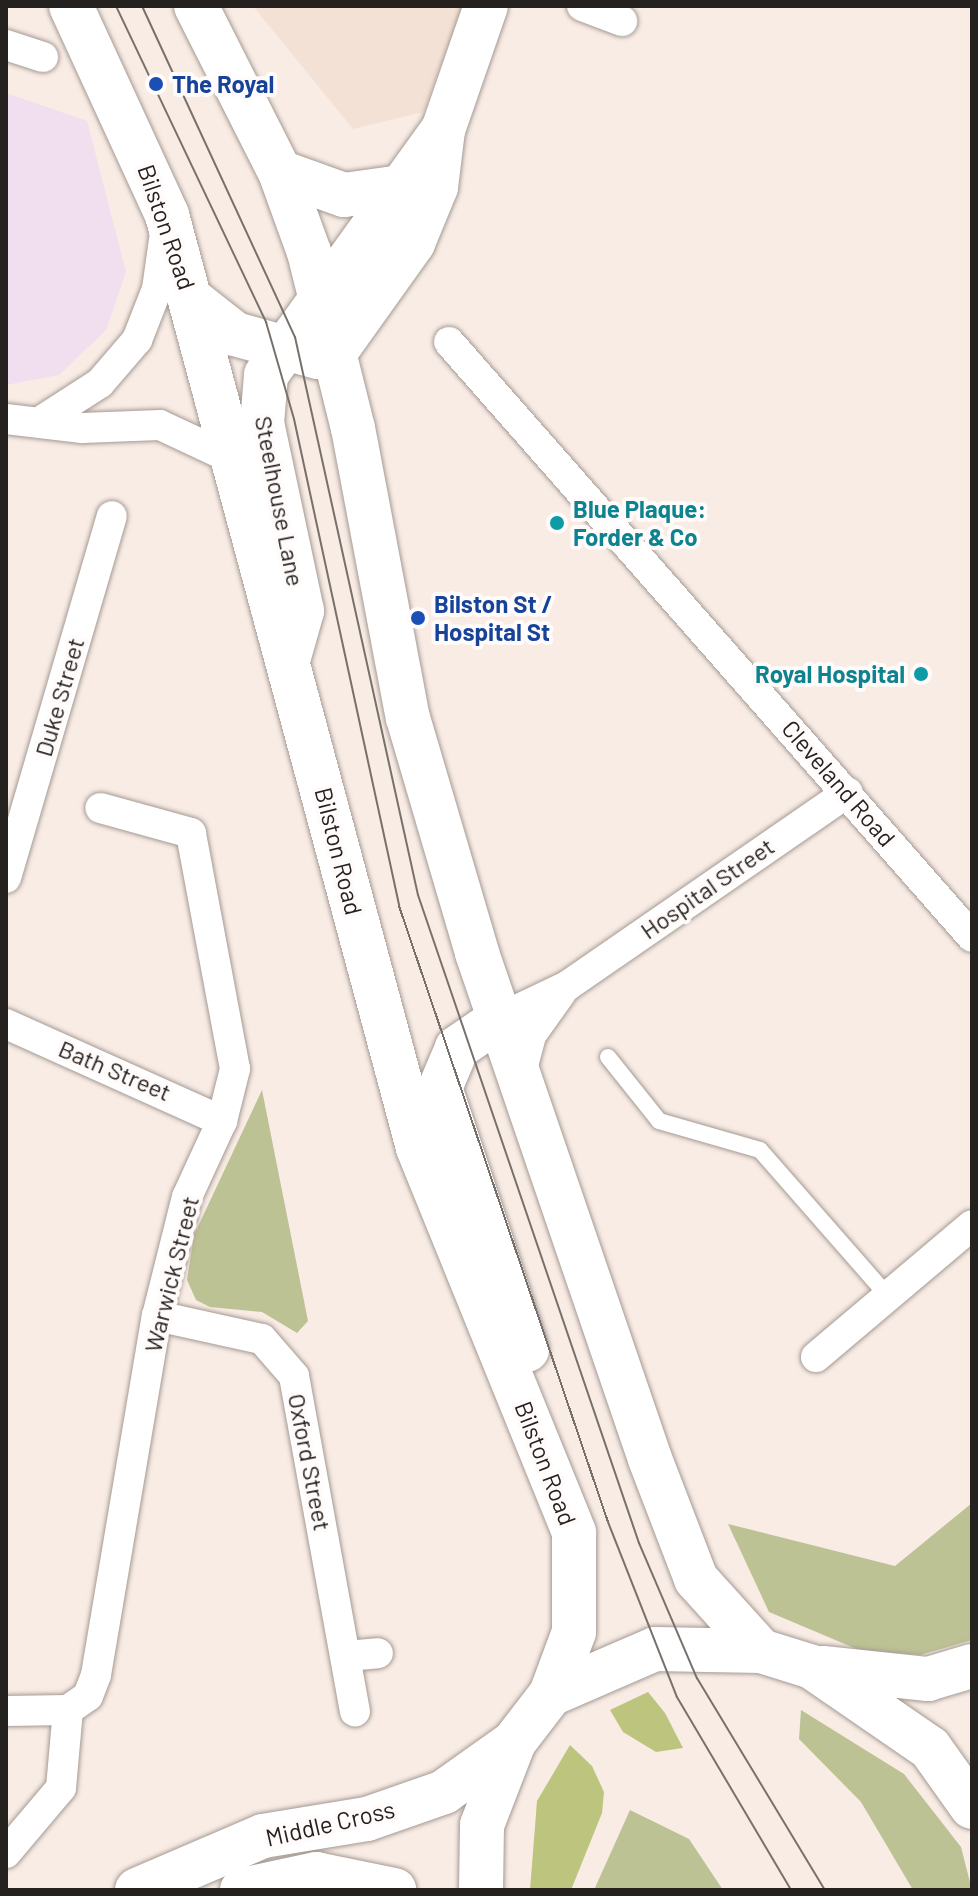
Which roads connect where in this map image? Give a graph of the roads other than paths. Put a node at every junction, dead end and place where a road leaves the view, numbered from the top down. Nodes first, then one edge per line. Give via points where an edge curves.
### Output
1 (71, 6) edge
2 (196, 6) edge
3 (486, 6) edge
4 (582, 6) edge
5 (622, 21) dead end
6 (6, 45) edge
7 (43, 57) dead end
8 (443, 130) junction
9 (280, 172) junction
10 (401, 187) junction
11 (167, 215) junction
12 (192, 300) junction
13 (324, 300) junction
14 (449, 342) dead end
15 (285, 349) junction
16 (336, 351) junction
17 (6, 419) edge
18 (41, 421) junction
19 (235, 460) junction
20 (112, 516) dead end
21 (289, 657) junction
22 (848, 792) junction
23 (100, 808) dead end
24 (6, 878) edge
25 (972, 937) edge
26 (567, 986) junction
27 (502, 1017) junction
28 (6, 1024) edge
29 (608, 1057) dead end
30 (521, 1073) junction
31 (222, 1121) junction
32 (972, 1225) edge
33 (888, 1296) junction
34 (157, 1316) junction
35 (816, 1357) dead end
36 (562, 1491) junction
37 (761, 1651) junction
38 (378, 1653) dead end
39 (346, 1656) junction
40 (972, 1666) edge
41 (812, 1667) junction
42 (551, 1694) junction
43 (68, 1710) junction
44 (6, 1711) edge
45 (355, 1711) dead end
46 (514, 1742) junction
47 (972, 1807) edge
48 (6, 1853) edge
49 (137, 1890) edge
50 (242, 1890) edge
51 (394, 1890) edge
52 (481, 1890) edge

1 - 11 main road, Bilston Road
2 - 9 main road
3 - 8 main road, Steelhouse Lane
4 - 5 street
6 - 7 street
8 - 10 main road, Steelhouse Lane
8 - 16 main road, Steelhouse Lane via 436,187 413,243
9 - 10 main road via 344,195
9 - 13 main road
10 - 13 main road, Steelhouse Lane
11 - 12 main road, Bilston Road
11 - 18 street via 157,289 137,340 100,383
12 - 15 main road via 235,334
12 - 19 main road, Bilston Road
13 - 15 main road, Steelhouse Lane
13 - 16 main road
14 - 22 street, Cleveland Road
15 - 16 main road via 318,357
15 - 21 main road, Steelhouse Lane via 260,397 302,611
16 - 27 main road via 408,718
17 - 18 street
18 - 19 street via 82,428 160,425
19 - 21 main road, Bilston Road
20 - 24 street, Duke Street
21 - 36 main road, Bilston Road via 418,1148 471,1290
22 - 25 street, Cleveland Road
22 - 26 street, Hospital Street
23 - 31 street, Warwick Street via 191,833 235,1069
26 - 27 street
26 - 30 street via 536,1025
27 - 30 main road
27 - 36 main road via 457,1048 441,1100 534,1369
28 - 31 street, Bath Street
29 - 33 lane via 659,1121 760,1150
30 - 37 main road via 681,1549 696,1579
31 - 34 street, Warwick Street via 187,1197
32 - 33 street
33 - 35 street
34 - 39 street, Oxford Street via 262,1339 294,1376
34 - 43 street, Warwick Street via 113,1608 88,1696
36 - 42 main road, Bilston Road via 579,1590 574,1632
37 - 41 main road
37 - 42 main road via 655,1649
38 - 39 street
39 - 45 street, Oxford Street
40 - 41 main road via 928,1679
41 - 47 main road via 930,1748
42 - 46 main road
43 - 44 street
43 - 48 street via 61,1788
46 - 49 main road, Middle Cross via 444,1792 367,1819 263,1836
46 - 52 main road via 482,1825
50 - 51 main road, Middle Cross via 316,1874

